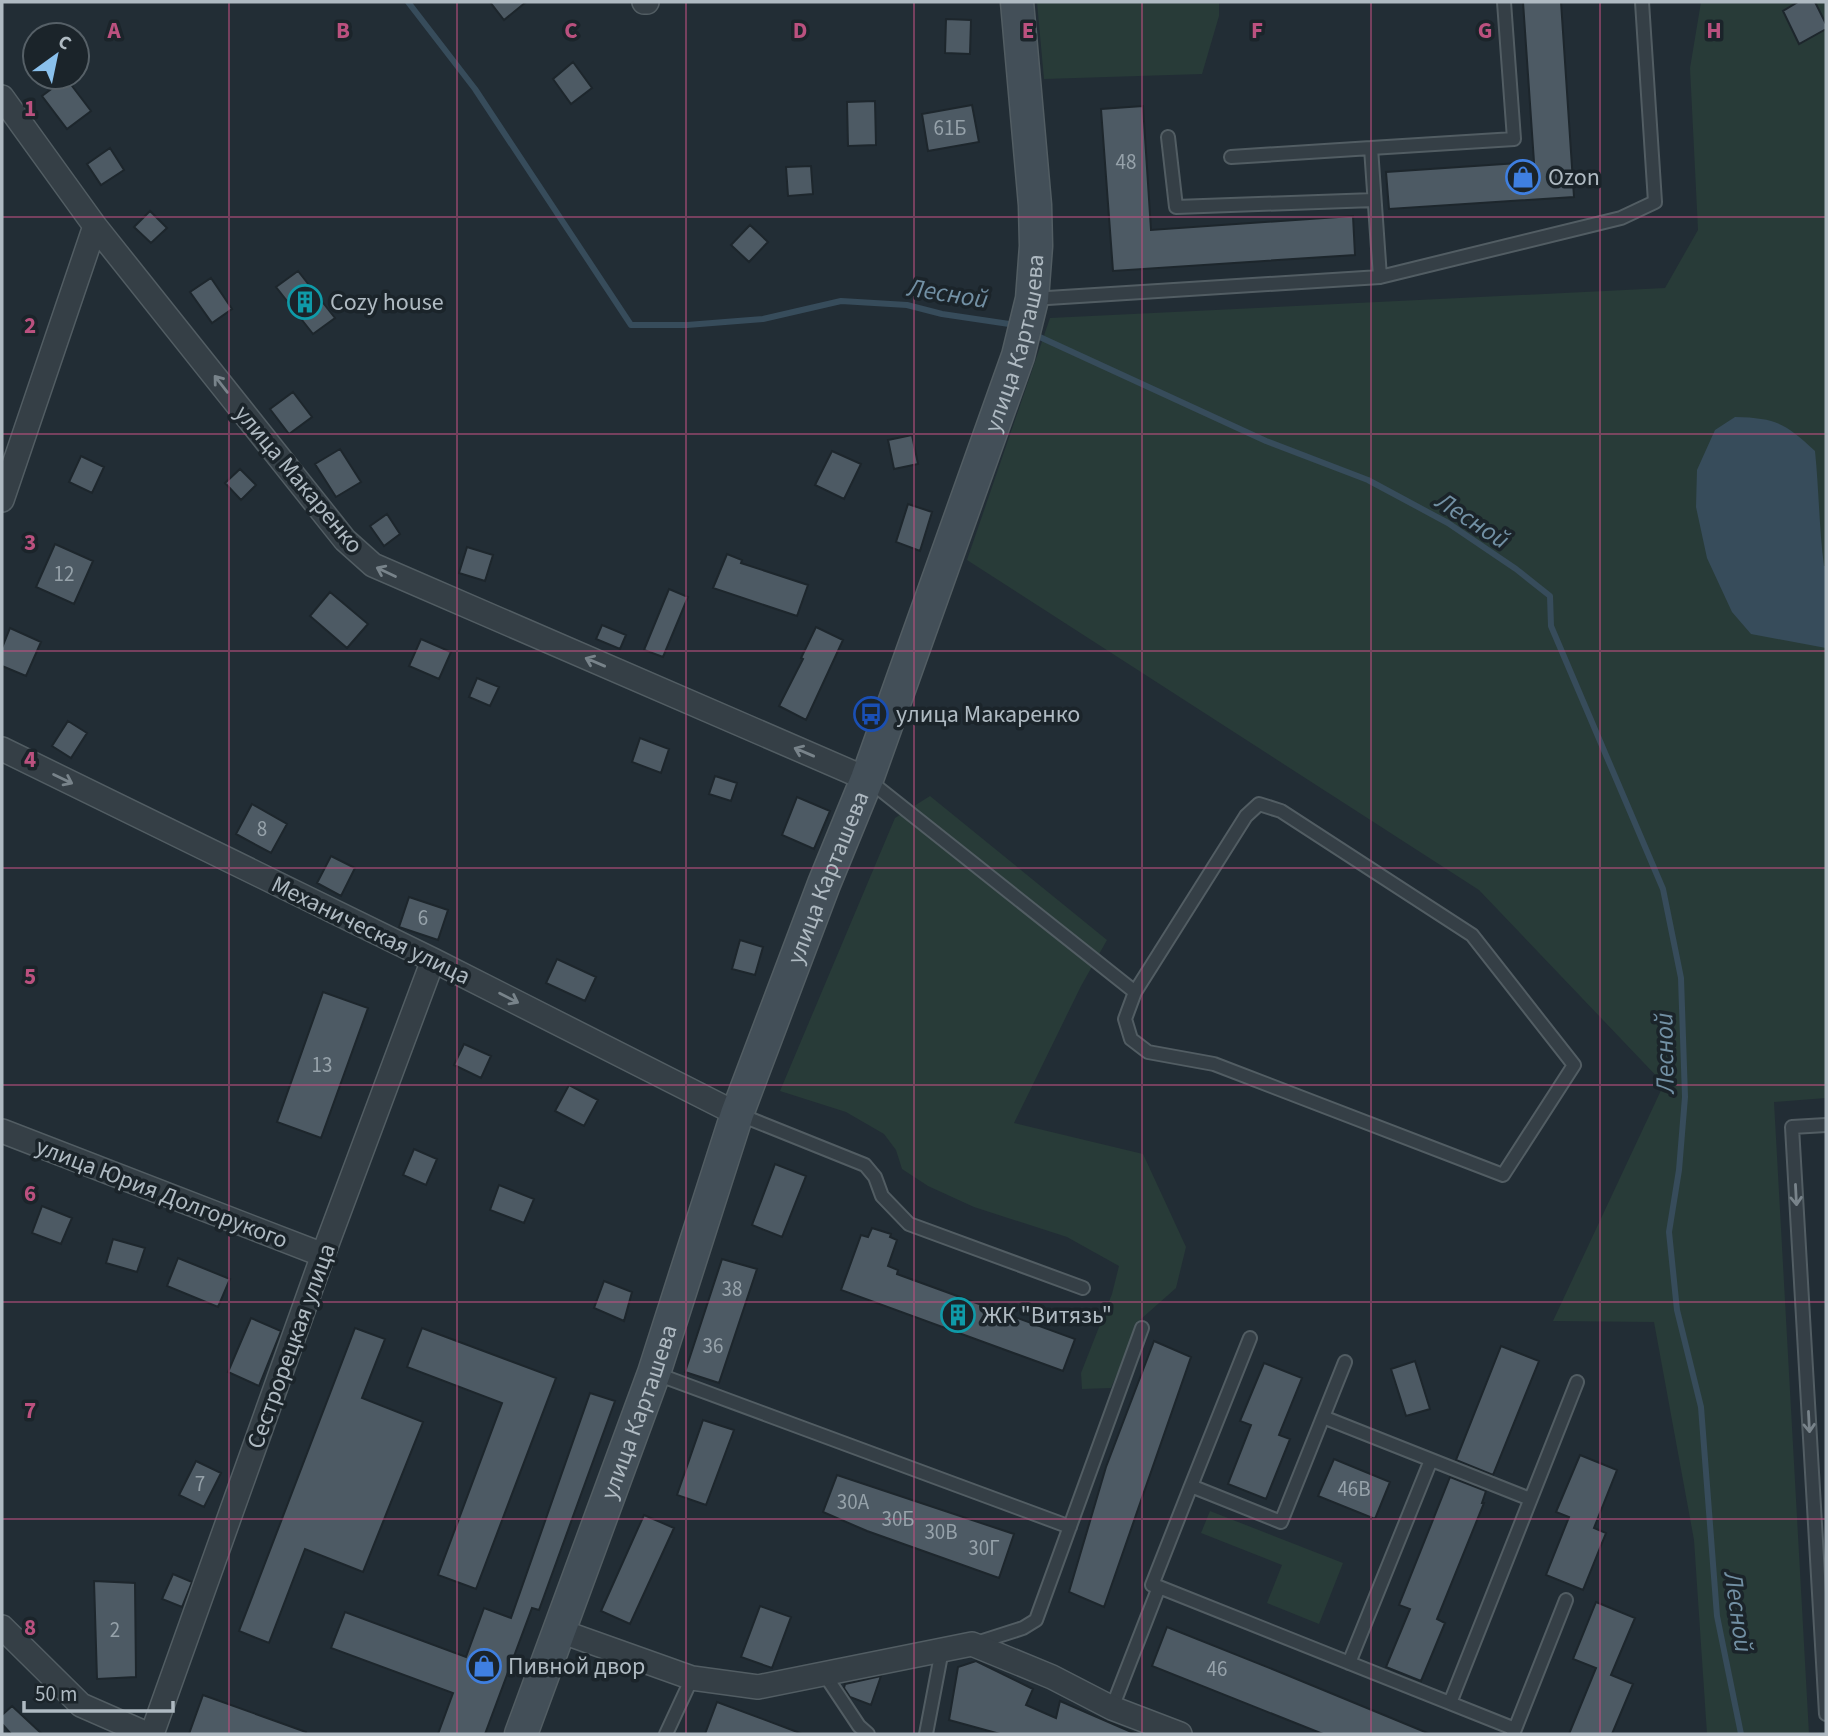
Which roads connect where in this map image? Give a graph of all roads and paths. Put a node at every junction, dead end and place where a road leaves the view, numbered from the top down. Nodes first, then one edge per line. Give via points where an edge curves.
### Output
1 (1017, 2) edge
2 (1504, 2) edge
3 (1642, 2) edge
4 (2, 97) edge
5 (1168, 137) dead end
6 (1371, 148) junction
7 (1231, 157) dead end
8 (1374, 200) junction
9 (95, 226) junction
10 (1380, 277) junction
11 (1029, 310) junction
12 (2, 500) edge
13 (2, 749) edge
14 (867, 779) junction
15 (433, 960) junction
16 (1135, 992) junction
17 (737, 1114) junction
18 (1826, 1125) edge
19 (2, 1131) edge
20 (323, 1255) junction
21 (1083, 1288) dead end
22 (1142, 1328) dead end
23 (1250, 1338) dead end
24 (1345, 1362) dead end
25 (654, 1373) junction
26 (1577, 1382) dead end
27 (1323, 1417) junction
28 (1431, 1460) junction
29 (1820, 1480) edge
30 (1191, 1486) junction
31 (1530, 1499) junction
32 (1070, 1527) junction
33 (1160, 1587) junction
34 (1566, 1600) dead end
35 (2, 1627) edge
36 (560, 1631) junction
37 (972, 1644) junction
38 (942, 1650) junction
39 (1349, 1663) junction
40 (825, 1675) junction
41 (692, 1678) junction
42 (1450, 1703) junction
43 (1112, 1708) junction
44 (1826, 1714) edge
45 (1514, 1732) edge
46 (150, 1734) edge
47 (521, 1734) edge
48 (666, 1734) edge
49 (868, 1734) edge
50 (926, 1734) edge
51 (1180, 1734) edge

1 - 11 main road, улица Карташева via 1035,205
2 - 6 lane via 1514,139
3 - 10 lane via 1655,202 1621,218
4 - 9 street, улица Макаренко
5 - 8 lane via 1176,207
6 - 7 lane
6 - 8 lane
8 - 10 lane
9 - 12 street
14 -> 9 street, улица Макаренко via 373,565 345,540
10 - 11 lane
11 - 14 main road, улица Карташева via 1018,356
13 -> 15 street, Механическая улица
14 - 16 lane
14 - 17 main road, улица Карташева
15 -> 17 street, Механическая улица
15 - 20 street, Сестрорецкая улица
16 - 16 lane via 1125,1019 1131,1039 1148,1052 1214,1064 1503,1175 1574,1065 1472,935 1281,811 1259,804 1246,816
17 - 21 lane via 865,1165 882,1196 909,1224
17 - 25 main road, улица Карташева
18 -> 29 lane via 1792,1127
19 - 20 street, улица Юрия Долгорукого
20 - 46 street, Сестрорецкая улица
22 - 32 lane
23 - 30 lane
24 - 27 lane
25 - 32 lane
25 - 36 main road, улица Карташева
26 - 31 lane
27 - 28 lane
27 - 30 lane via 1281,1522
28 - 31 lane
28 - 39 lane
29 - 44 lane
30 - 33 lane via 1152,1585
31 - 42 lane
32 - 37 lane via 1036,1620
33 - 39 lane
33 - 43 lane
34 - 45 lane
35 - 46 street via 80,1705
36 - 41 street
36 - 47 main road, улица Карташева
37 - 38 street
37 - 43 street
38 - 40 street
38 - 50 lane
39 - 42 lane
40 - 41 street via 758,1687
40 - 49 lane
41 - 48 lane
42 - 45 lane
43 - 51 street

